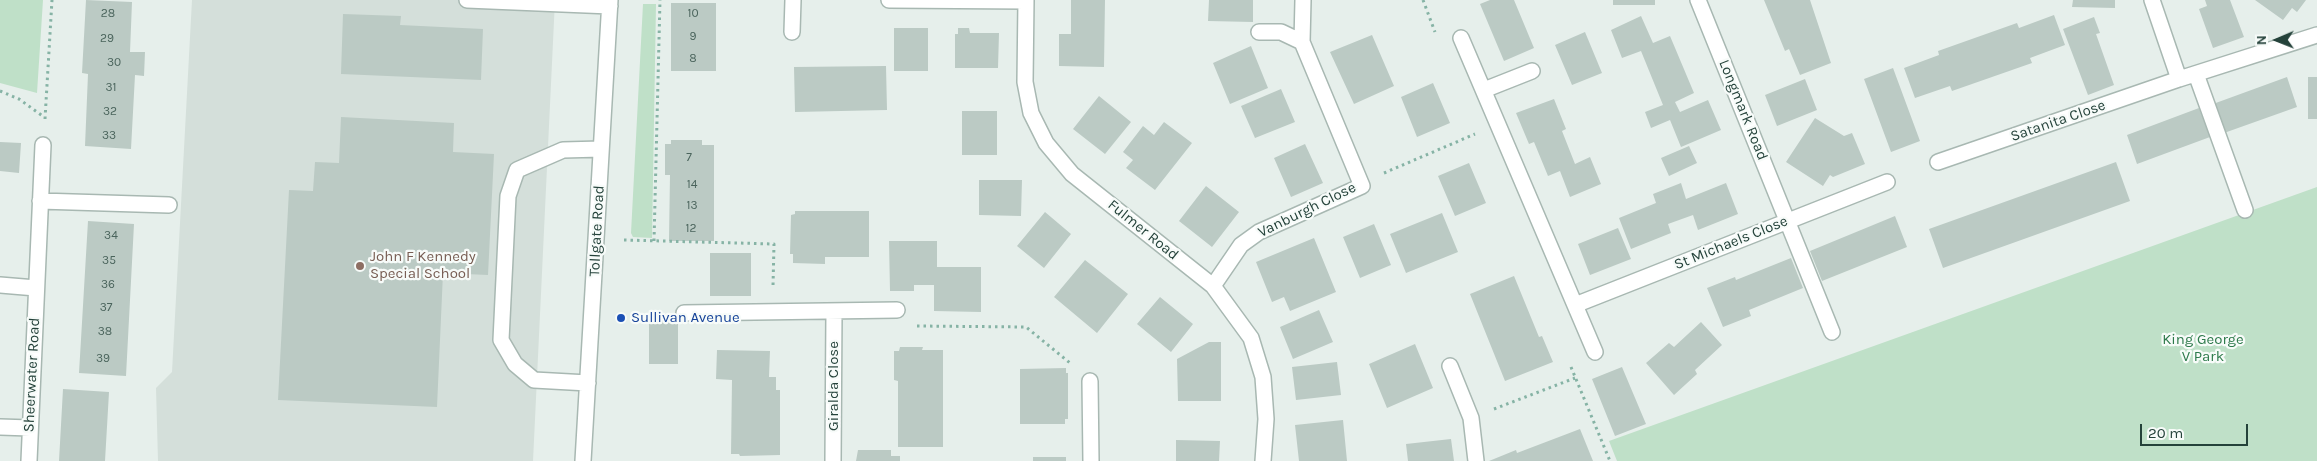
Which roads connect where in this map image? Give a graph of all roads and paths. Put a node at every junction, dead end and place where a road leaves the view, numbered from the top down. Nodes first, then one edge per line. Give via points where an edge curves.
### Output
1 (52, 0) edge
2 (467, 0) edge
3 (660, 0) edge
4 (792, 0) edge
5 (889, 0) edge
6 (1303, 0) edge
7 (1422, 0) edge
8 (1698, 0) edge
9 (2152, 0) edge
10 (1026, 1) edge
11 (610, 3) edge
12 (792, 32) dead end
13 (1259, 32) dead end
14 (1436, 35) dead end
15 (2317, 35) edge
16 (1461, 38) dead end
17 (1302, 42) junction
18 (1532, 71) dead end
19 (2196, 74) junction
20 (2179, 79) junction
21 (1484, 90) junction
22 (0, 91) edge
23 (45, 117) junction
24 (1476, 133) dead end
25 (43, 145) joint
26 (601, 149) junction
27 (1938, 162) dead end
28 (1887, 182) dead end
29 (1362, 186) junction
30 (40, 201) junction
31 (169, 205) dead end
32 (2245, 210) dead end
33 (1788, 220) junction
34 (624, 240) dead end
35 (654, 241) junction
36 (0, 285) edge
37 (1213, 286) junction
38 (36, 288) junction
39 (1575, 305) junction
40 (897, 310) joint
41 (834, 311) junction
42 (773, 312) junction
43 (684, 313) dead end
44 (1832, 332) dead end
45 (1595, 352) dead end
46 (1450, 366) dead end
47 (1090, 381) joint
48 (588, 383) junction
49 (1471, 418) junction
50 (0, 427) edge
51 (30, 428) junction
52 (28, 461) edge
53 (583, 461) edge
54 (833, 461) edge
55 (1091, 461) edge
56 (1263, 461) edge
57 (1476, 461) edge
58 (1610, 461) edge

1 - 23 path
2 - 11 street
3 - 35 path
4 - 12 street
5 - 10 street
6 - 17 street, Vanburgh Close
7 - 14 path
8 - 33 street, Longmark Road
9 - 20 street
10 - 37 street, Fulmer Road via 1025,82 1031,113 1046,143 1072,174
11 - 26 street, Tollgate Road
13 - 17 street via 1281,32
15 - 19 street, Satanita Close
16 - 21 street
17 - 29 street, Vanburgh Close
18 - 21 street
19 - 20 street, Satanita Close
19 - 32 street
20 - 27 street, Satanita Close
21 - 39 street
22 - 23 path via 19,99
23 - 25 path
24 - 29 path via 1402,164
25 - 30 street, Sheerwater Road
26 - 48 street, Tollgate Road
26 - 48 street via 563,150 518,170 508,196 501,340 515,364 534,380
28 - 33 street, St Michaels Close
29 - 37 street, Vanburgh Close via 1260,232 1241,245
30 - 31 street
30 - 38 street, Sheerwater Road
33 - 39 street, St Michaels Close
33 - 44 street, Longmark Road
34 - 35 path
35 - 42 path via 774,244
36 - 38 street
37 - 56 street, Fulmer Road via 1251,338 1263,377 1266,419
38 - 51 street, Sheerwater Road
39 - 45 street
40 - 41 street
40 - 47 path via 898,326 1026,327
41 - 42 street
41 - 54 street, Giralda Close
42 - 43 street
46 - 49 street
47 - 55 street
48 - 53 street, Tollgate Road
49 - 57 street
49 - 58 path via 1575,378
50 - 51 street
51 - 52 street, Sheerwater Road

